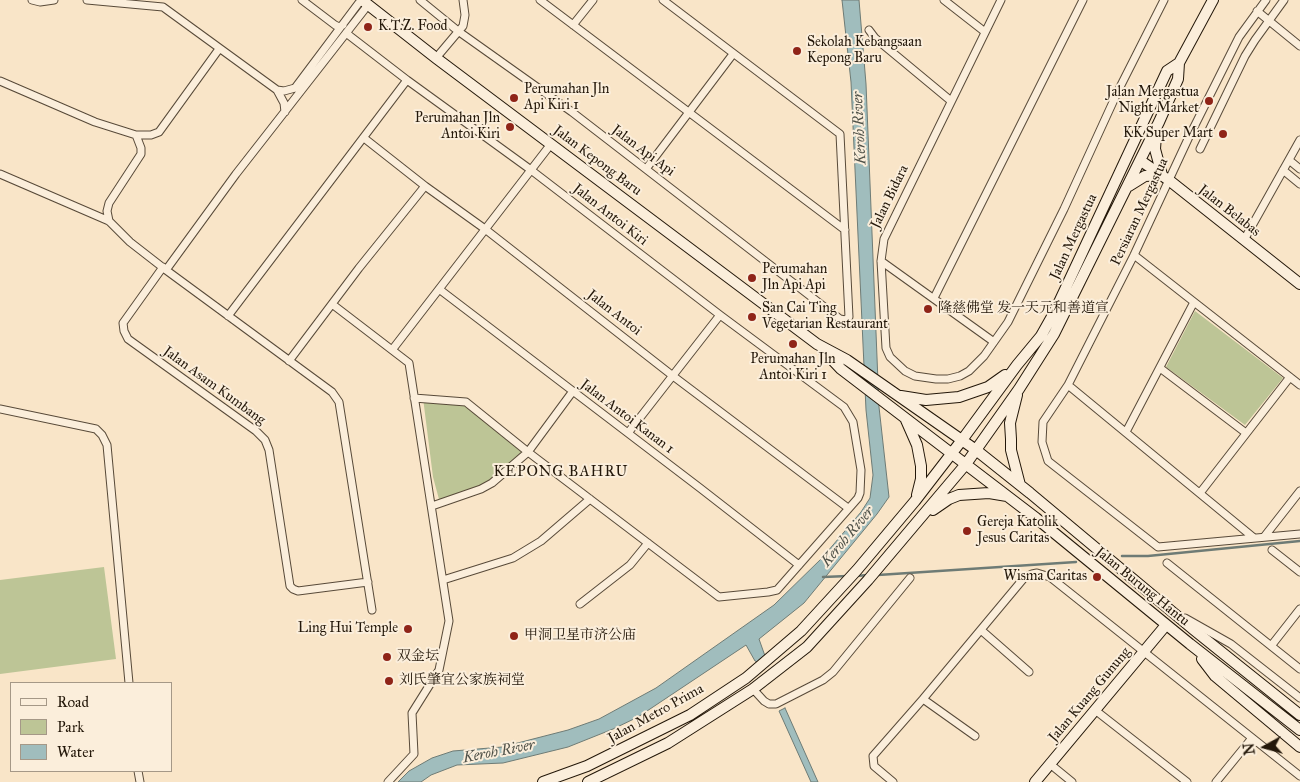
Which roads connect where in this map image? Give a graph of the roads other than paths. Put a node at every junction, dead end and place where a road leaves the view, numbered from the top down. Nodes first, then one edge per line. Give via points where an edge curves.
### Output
1 (32, 0) edge
2 (54, 0) edge
3 (88, 0) edge
4 (302, 0) edge
5 (420, 0) edge
6 (463, 0) edge
7 (540, 0) edge
8 (593, 0) edge
9 (663, 0) edge
10 (944, 0) edge
11 (1001, 0) edge
12 (1083, 0) edge
13 (1164, 0) edge
14 (1213, 0) edge
15 (1266, 0) edge
16 (1284, 0) edge
17 (364, 2) edge
18 (1257, 11) junction
19 (1268, 20) junction
20 (343, 25) junction
21 (573, 25) junction
22 (869, 30) dead end
23 (458, 31) junction
24 (985, 32) junction
25 (346, 33) junction
26 (1300, 46) edge
27 (219, 49) junction
28 (733, 54) junction
29 (436, 58) junction
30 (1180, 63) junction
31 (407, 80) junction
32 (0, 82) edge
33 (277, 90) junction
34 (951, 101) junction
35 (285, 112) junction
36 (688, 112) junction
37 (1159, 122) junction
38 (1142, 127) junction
39 (136, 135) junction
40 (364, 138) junction
41 (1300, 140) edge
42 (551, 144) junction
43 (1200, 148) dead end
44 (1289, 160) junction
45 (1140, 161) junction
46 (1300, 168) edge
47 (1121, 169) junction
48 (531, 170) junction
49 (646, 170) junction
50 (1283, 170) junction
51 (0, 174) edge
52 (1166, 178) junction
53 (1300, 184) edge
54 (425, 186) junction
55 (1128, 186) junction
56 (109, 221) junction
57 (485, 229) junction
58 (846, 230) junction
59 (1244, 240) junction
60 (1134, 255) junction
61 (881, 261) junction
62 (164, 269) junction
63 (1300, 284) edge
64 (439, 289) junction
65 (934, 298) junction
66 (1194, 302) junction
67 (332, 304) junction
68 (720, 315) junction
69 (228, 316) junction
70 (994, 342) junction
71 (817, 344) junction
72 (392, 350) junction
73 (289, 361) junction
74 (1017, 365) junction
75 (1160, 368) junction
76 (673, 376) junction
77 (1290, 377) junction
78 (1068, 385) junction
79 (1300, 385) edge
80 (1018, 389) junction
81 (573, 391) junction
82 (896, 394) junction
83 (414, 398) junction
84 (0, 409) edge
85 (906, 418) junction
86 (1126, 432) junction
87 (628, 433) junction
88 (1246, 433) junction
89 (962, 440) junction
90 (976, 450) junction
91 (528, 452) junction
92 (952, 454) junction
93 (966, 464) junction
94 (1020, 485) junction
95 (1300, 491) edge
96 (1200, 493) junction
97 (1008, 496) junction
98 (590, 499) junction
99 (915, 501) junction
100 (432, 506) junction
101 (848, 508) junction
102 (922, 517) junction
103 (1300, 534) edge
104 (1264, 537) junction
105 (1254, 538) junction
106 (648, 543) junction
107 (1272, 550) dead end
108 (1167, 563) dead end
109 (799, 566) junction
110 (1300, 572) edge
111 (910, 578) dead end
112 (443, 580) junction
113 (368, 582) junction
114 (580, 604) dead end
115 (1169, 609) junction
116 (1300, 609) edge
117 (372, 610) dead end
118 (1166, 625) junction
119 (981, 630) junction
120 (1190, 644) junction
121 (1271, 646) junction
122 (1143, 652) junction
123 (1300, 669) edge
124 (1029, 672) dead end
125 (129, 682) edge
126 (753, 689) junction
127 (1300, 698) edge
128 (923, 699) junction
129 (1095, 710) junction
130 (1298, 713) edge
131 (1300, 730) edge
132 (974, 736) dead end
133 (1252, 738) junction
134 (1300, 747) edge
135 (1050, 764) junction
136 (1300, 776) edge
137 (595, 781) edge
138 (388, 782) edge
139 (544, 782) edge
140 (893, 782) edge
141 (1035, 782) edge
142 (1072, 782) edge
143 (1187, 782) edge
144 (1216, 782) edge

1 - 2 street
3 - 27 street via 163,7
4 - 20 street via 337,27
5 - 23 street, Jalan Api Api
6 - 23 street via 465,14 463,26
7 - 21 street
8 - 21 street
9 - 28 street
10 - 24 street
11 - 24 street, Jalan Bidara
12 - 65 street
13 - 70 street, Jalan Bidara via 1008,322
14 - 30 main road, Jalan Mergastua
15 - 18 street, Persiaran Mergastua
16 - 19 street
17 - 20 street
17 - 25 street
17 - 29 main road, Jalan Kepong Baru
18 - 19 street
18 - 52 street, Persiaran Mergastua via 1239,37
19 - 26 street
19 - 43 street via 1245,56
20 - 33 street via 298,84 289,90
21 - 36 street
22 - 34 street
23 - 29 street
23 - 49 street, Jalan Api Api via 572,112
24 - 34 street, Jalan Bidara
25 - 31 street, Jalan Antoi Kiri
25 - 35 street
27 - 33 street
27 - 39 street via 159,132
28 - 36 street
28 - 58 street via 841,137
29 - 42 main road, Jalan Kepong Baru
30 - 37 main road, Jalan Mergastua via 1178,79
30 - 38 main road, Jalan Mergastua via 1167,71
31 - 40 street
31 - 48 street, Jalan Antoi Kiri
32 - 39 street via 95,122
33 - 35 street
34 - 61 street, Jalan Bidara via 884,239
35 - 62 street
36 - 49 street
36 - 58 street
37 - 45 main road, Jalan Mergastua
37 - 52 main road via 1155,149
38 - 45 main road
38 - 47 main road, Jalan Mergastua
39 - 56 street via 141,154 109,202
40 - 54 street, Jalan Antoi
40 - 69 street
41 - 44 street
42 - 48 street
42 - 71 main road, Jalan Kepong Baru
44 - 46 street
44 - 50 street
45 - 47 main road
45 - 52 main road, Jalan Belabas
45 - 55 main road, Jalan Mergastua
47 - 74 main road, Jalan Mergastua via 1054,313 1041,336
48 - 57 street
48 - 68 street, Jalan Antoi Kiri
49 - 58 street, Jalan Api Api via 840,320 849,317
50 - 53 street
50 - 59 street
51 - 56 street
52 - 55 main road via 1145,176
52 - 59 main road, Jalan Belabas
52 - 60 street, Persiaran Mergastua
54 - 57 street, Jalan Antoi
54 - 67 street
55 - 80 main road, Jalan Mergastua via 1054,334
56 - 62 street
57 - 64 street
57 - 76 street, Jalan Antoi
59 - 63 main road, Jalan Belabas
60 - 66 street
60 - 78 street, Persiaran Mergastua
61 - 65 street
61 - 70 street, Jalan Bidara via 886,348 890,357 905,371 936,379 960,376 984,356
62 - 69 street
62 - 113 street, Jalan Asam Kumbang via 123,323 128,339 265,440 290,586 298,591
64 - 72 street
64 - 81 street, Jalan Antoi Kanan 1
65 - 70 street
66 - 75 street
66 - 77 street
67 - 72 street
67 - 73 street
68 - 76 street
68 - 101 street, Jalan Antoi Kiri via 844,407 853,422 861,470 860,493
69 - 73 street
71 - 82 main road, Jalan Kepong Baru via 848,360
71 - 85 main road, Jalan Kepong Baru via 841,368
72 - 83 street via 409,363
73 - 113 street via 332,392 340,402
74 - 82 main road via 988,387 959,397 926,400
74 - 89 main road, Jalan Mergastua
75 - 86 street
75 - 88 street
76 - 87 street
76 - 101 street, Jalan Antoi
77 - 79 street
77 - 88 street
78 - 86 street
78 - 105 street, Persiaran Mergastua via 1042,422 1042,442 1048,461 1158,547
80 - 90 main road, Jalan Mergastua
80 - 94 main road via 1010,423 1010,439
81 - 87 street, Jalan Antoi Kanan 1
81 - 91 street
82 - 89 main road, Jalan Kepong Baru
83 - 91 street via 466,402
83 - 100 street
84 - 125 street via 96,429 107,445
85 - 92 main road, Jalan Kepong Baru
85 - 99 main road via 921,466
86 - 96 street
87 - 109 street, Jalan Antoi Kanan 1
88 - 96 street
89 - 90 main road, Jalan Kepong Baru
89 - 92 main road, Jalan Mergastua
90 - 93 main road, Jalan Mergastua
90 - 94 main road, Jalan Burung Hantu
91 - 98 street
91 - 100 street via 492,483
92 - 93 main road, Jalan Kepong Baru
92 - 99 main road, Jalan Metro Prima
93 - 97 main road, Jalan Burung Hantu
93 - 102 main road, Jalan Metro Prima
94 - 115 main road, Jalan Burung Hantu
95 - 104 street
96 - 105 street
97 - 102 main road via 989,493 959,496
97 - 118 main road, Jalan Burung Hantu
98 - 106 street
98 - 112 street via 541,541 513,558
99 - 139 main road, Jalan Metro Prima via 801,632 738,683 690,715 588,766
100 - 112 street
101 - 109 street
102 - 126 main road, Jalan Metro Prima via 807,647
103 - 104 street, Persiaran Mergastua
104 - 105 street, Persiaran Mergastua
106 - 109 street via 719,597 777,590
106 - 114 street via 630,565
107 - 110 street
108 - 121 street
111 - 126 street via 823,680 776,704 764,701
112 - 138 street via 450,621 442,659 412,713 414,754
113 - 117 street
115 - 127 street via 1231,644
115 - 130 main road, Jalan Burung Hantu
116 - 121 street
118 - 120 main road, Jalan Burung Hantu
118 - 122 main road, Jalan Kuang Gunung
119 - 122 street via 1024,578 1044,574
119 - 124 street
119 - 128 street
120 - 131 main road, Jalan Burung Hantu
120 - 134 main road via 1216,676
121 - 123 street
122 - 129 main road, Jalan Kuang Gunung
122 - 133 street
126 - 137 main road, Jalan Metro Prima via 668,743
128 - 132 street
128 - 140 street via 872,756 874,766
129 - 135 main road, Jalan Kuang Gunung
129 - 143 street
133 - 136 street
133 - 144 street
135 - 141 main road, Jalan Kuang Gunung
135 - 142 street

